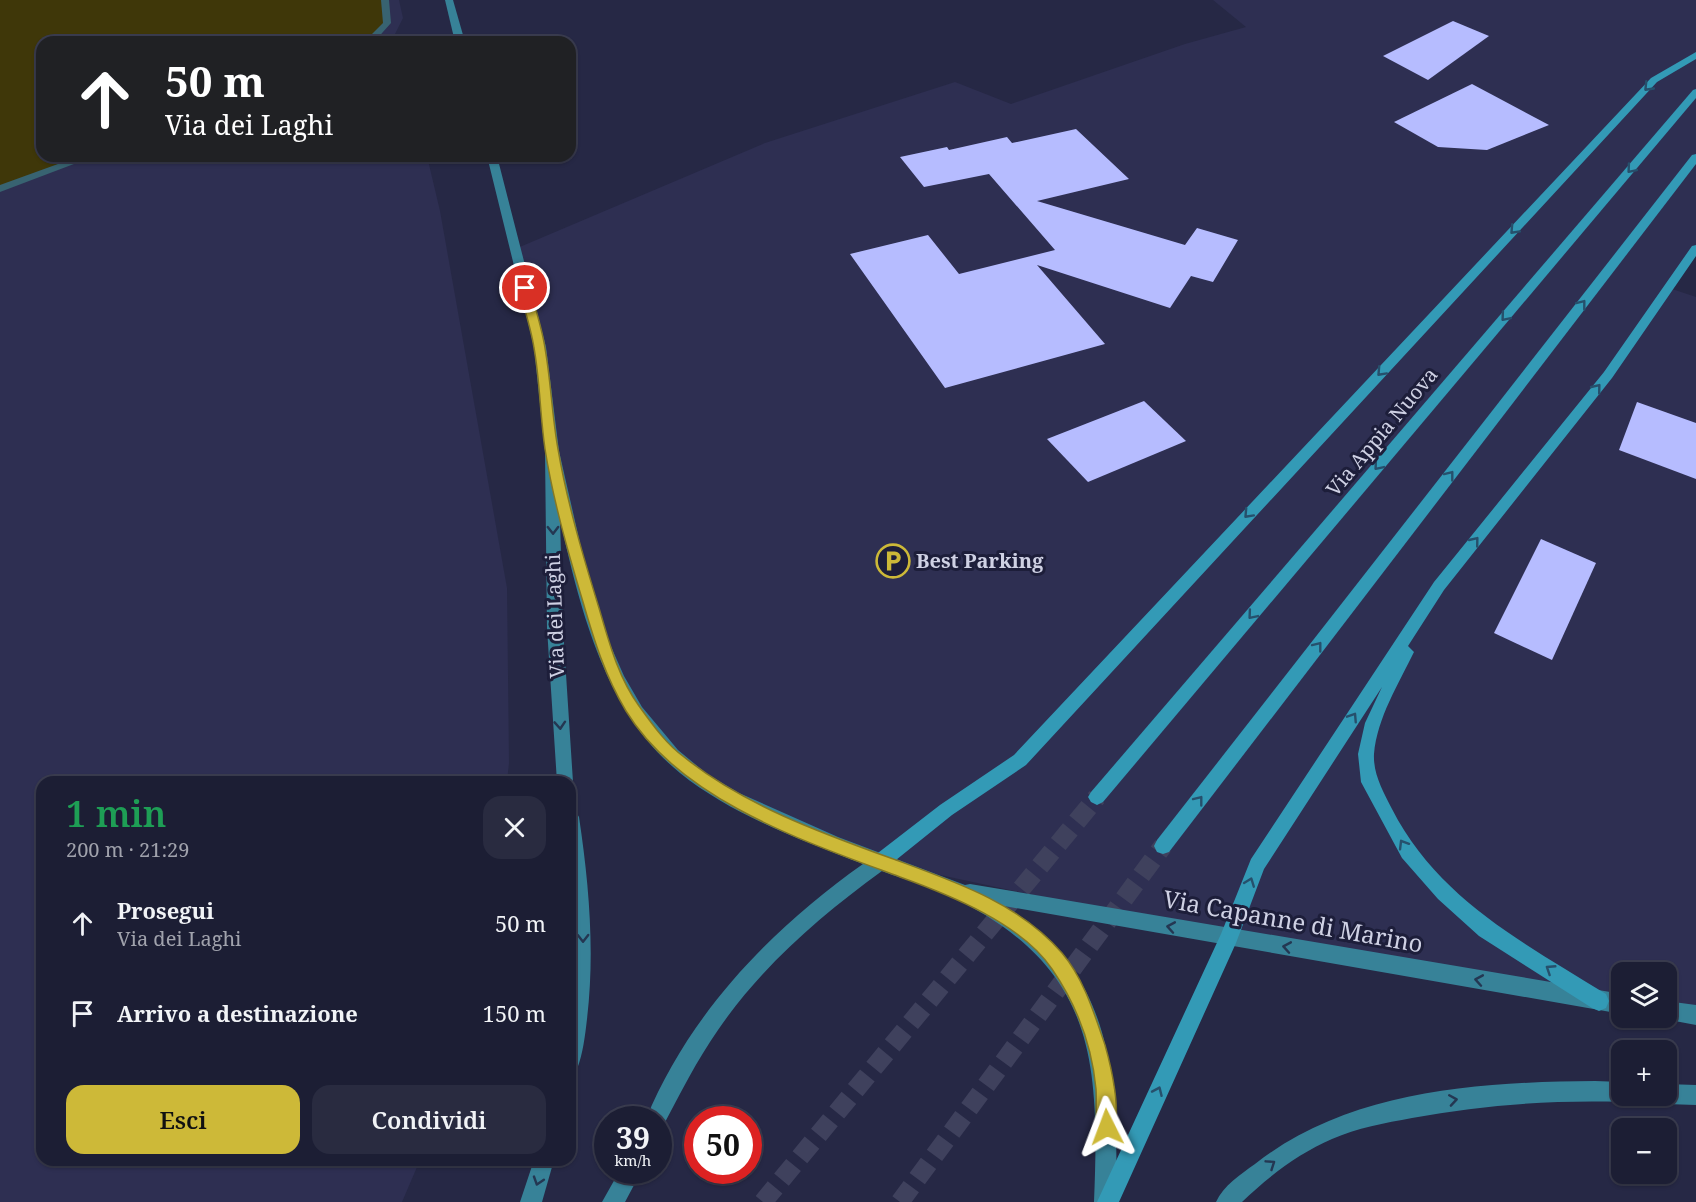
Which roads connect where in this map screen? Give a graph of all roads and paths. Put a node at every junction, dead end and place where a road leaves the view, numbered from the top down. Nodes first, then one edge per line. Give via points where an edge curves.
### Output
1 (385, 0) edge
2 (449, 0) edge
3 (375, 36) edge
4 (458, 36) edge
5 (1696, 55) edge
6 (1696, 92) edge
7 (1696, 157) edge
8 (74, 162) edge
9 (494, 162) edge
10 (0, 189) edge
11 (1696, 248) edge
12 (552, 450) junction
13 (1439, 586) junction
14 (565, 776) edge
15 (1097, 797) tunnel mouth
16 (1163, 846) tunnel mouth
17 (879, 862) junction
18 (576, 868) edge
19 (955, 889) junction
20 (1229, 937) junction
21 (1599, 1001) junction
22 (1611, 1003) edge
23 (1677, 1012) edge
24 (1696, 1015) edge
25 (576, 1023) edge
26 (1611, 1092) edge
27 (1677, 1094) edge
28 (1696, 1095) edge
29 (663, 1106) edge
30 (542, 1166) edge
31 (624, 1184) edge
32 (531, 1202) edge
33 (613, 1202) edge
34 (1107, 1202) edge
35 (1227, 1202) edge

1 - 3 lane via 387,23
2 - 4 main road
5 -> 17 main road via 1654,80 1020,759
6 -> 15 main road, Via Appia Nuova
16 -> 7 main road
8 - 10 lane
9 - 12 main road, Via dei Laghi via 540,347
13 -> 11 main road via 1608,375
12 -> 14 main road, Via dei Laghi via 555,628
12 - 17 main road, Via dei Laghi via 600,641 645,726 677,761 720,791 801,831
20 -> 13 main road via 1257,865
21 -> 13 main road via 1486,930 1444,893 1408,852 1370,782 1366,754 1373,723
17 - 19 main road, Via dei Laghi
17 - 29 main road via 804,921 737,990 693,1051
18 -> 25 main road via 583,927 582,984
20 -> 19 main road, Via Capanne di Marino
19 - 34 main road via 1024,930 1056,960 1081,1000 1093,1031 1105,1088
21 -> 20 main road, Via Capanne di Marino
34 -> 20 main road
21 - 22 main road, Via Capanne di Marino
23 - 24 main road
35 -> 26 main road via 1257,1174 1314,1136 1369,1116 1457,1099 1573,1090
27 - 28 main road
30 -> 32 main road
31 - 33 main road

